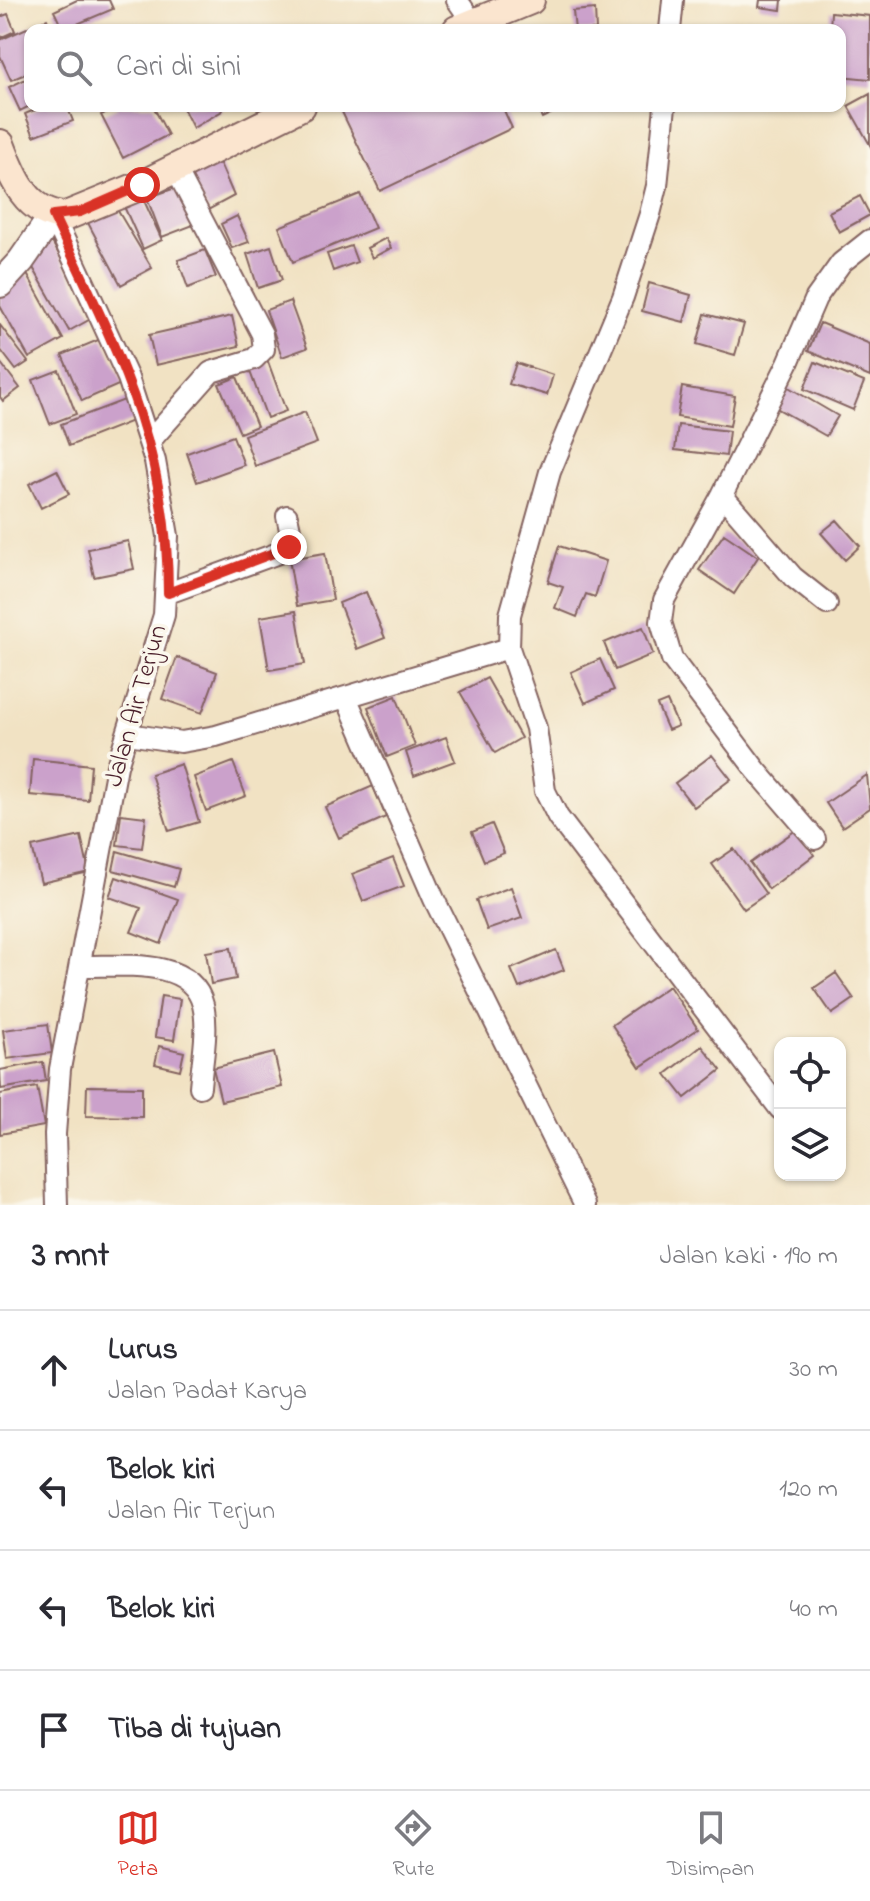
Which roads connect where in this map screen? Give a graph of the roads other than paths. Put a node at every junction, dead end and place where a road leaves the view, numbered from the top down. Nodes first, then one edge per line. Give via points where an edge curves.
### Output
1 (530, 0) edge
2 (673, 0) edge
3 (462, 18) edge
4 (671, 24) edge
5 (289, 112) edge
6 (664, 112) edge
7 (0, 144) edge
8 (175, 168) junction
9 (53, 215) junction
10 (870, 240) edge
11 (0, 284) edge
12 (149, 442) junction
13 (722, 495) junction
14 (287, 516) dead end
15 (168, 593) junction
16 (827, 604) dead end
17 (509, 648) junction
18 (346, 697) junction
19 (128, 734) junction
20 (815, 839) dead end
21 (81, 966) junction
22 (200, 1087) dead end
23 (774, 1101) edge
24 (56, 1205) edge
25 (585, 1205) edge

1 - 3 main road
2 - 4 street
5 - 8 main road
6 - 17 street via 650,214 623,297 550,472 516,589
7 - 9 main road via 24,193
8 - 9 main road via 89,208
8 - 12 street via 262,334 264,349 254,359 211,372
9 - 11 street
9 - 12 street, Jalan Air Terjun via 119,355
10 - 13 street via 841,263 816,298
12 - 15 street, Jalan Air Terjun via 168,536
13 - 16 street via 793,577
13 - 20 street via 664,600 663,635 672,659 701,700
14 - 15 street via 292,542 284,551
15 - 19 street, Jalan Air Terjun
17 - 18 street
17 - 23 street via 536,728 545,791 558,817
18 - 19 street via 194,741
18 - 25 street via 434,899
19 - 21 street, Jalan Air Terjun via 101,839
21 - 22 street via 155,969 185,978 203,1004
21 - 24 street, Jalan Air Terjun via 57,1098

